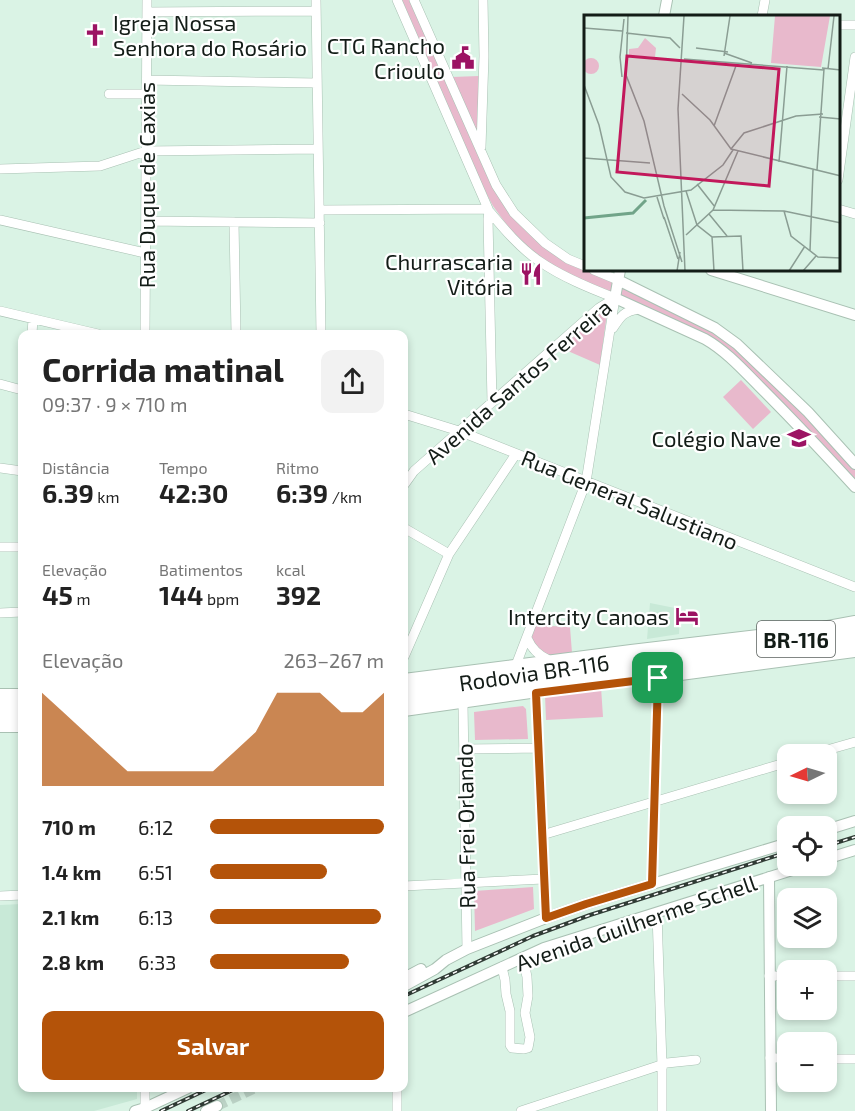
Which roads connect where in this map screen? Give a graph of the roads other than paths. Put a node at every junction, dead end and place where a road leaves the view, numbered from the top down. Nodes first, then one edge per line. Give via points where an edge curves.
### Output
1 (147, 0) edge
2 (316, 0) edge
3 (397, 0) edge
4 (414, 0) edge
5 (483, 0) edge
6 (667, 0) edge
7 (765, 0) edge
8 (316, 11) junction
9 (147, 12) junction
10 (664, 15) edge
11 (762, 15) edge
12 (855, 57) edge
13 (147, 80) junction
14 (317, 83) junction
15 (109, 94) dead end
16 (147, 94) junction
17 (481, 149) junction
18 (318, 150) junction
19 (146, 151) junction
20 (840, 166) edge
21 (0, 169) edge
22 (320, 210) junction
23 (488, 210) junction
24 (840, 210) edge
25 (855, 214) edge
26 (0, 220) edge
27 (146, 221) junction
28 (234, 222) junction
29 (320, 223) junction
30 (499, 223) junction
31 (489, 228) junction
32 (146, 254) junction
33 (584, 266) edge
34 (604, 272) edge
35 (719, 272) edge
36 (619, 275) edge
37 (615, 298) junction
38 (638, 309) junction
39 (0, 311) edge
40 (855, 315) edge
41 (33, 319) junction
42 (32, 330) edge
43 (81, 330) edge
44 (145, 330) edge
45 (236, 330) edge
46 (321, 330) edge
47 (610, 333) junction
48 (0, 384) edge
49 (18, 389) edge
50 (492, 402) junction
51 (408, 415) edge
52 (459, 431) junction
53 (516, 454) junction
54 (855, 464) edge
55 (0, 468) edge
56 (18, 470) edge
57 (408, 479) edge
58 (586, 482) junction
59 (855, 487) edge
60 (408, 530) edge
61 (0, 547) edge
62 (18, 547) edge
63 (449, 554) junction
64 (855, 587) edge
65 (18, 612) edge
66 (0, 613) edge
67 (855, 621) edge
68 (855, 631) edge
69 (527, 638) junction
70 (855, 643) edge
71 (408, 647) edge
72 (739, 652) junction
73 (855, 652) edge
74 (584, 656) junction
75 (656, 656) junction
76 (549, 660) junction
77 (516, 665) junction
78 (633, 671) junction
79 (464, 672) junction
80 (658, 678) junction
81 (408, 679) edge
82 (429, 686) junction
83 (587, 686) junction
84 (408, 689) edge
85 (536, 693) junction
86 (0, 694) edge
87 (18, 698) edge
88 (18, 698) edge
89 (408, 700) edge
90 (0, 703) edge
91 (463, 703) junction
92 (408, 710) edge
93 (0, 718) edge
94 (18, 718) edge
95 (0, 727) edge
96 (18, 727) edge
97 (855, 742) edge
98 (837, 747) edge
99 (538, 748) junction
100 (464, 749) junction
101 (777, 765) edge
102 (653, 802) junction
103 (855, 820) edge
104 (837, 826) edge
105 (542, 835) junction
106 (777, 846) edge
107 (855, 850) edge
108 (837, 856) edge
109 (777, 875) edge
110 (769, 877) junction
111 (543, 879) junction
112 (465, 884) junction
113 (652, 884) junction
114 (408, 886) edge
115 (18, 895) edge
116 (0, 896) edge
117 (657, 913) junction
118 (546, 918) junction
119 (467, 949) junction
120 (523, 957) junction
121 (446, 960) junction
122 (502, 967) junction
123 (408, 976) edge
124 (770, 976) junction
125 (777, 976) edge
126 (837, 976) edge
127 (855, 976) edge
128 (408, 984) edge
129 (408, 1008) edge
130 (770, 1058) junction
131 (777, 1058) edge
132 (837, 1059) edge
133 (855, 1059) edge
134 (696, 1060) dead end
135 (662, 1065) junction
136 (144, 1092) edge
137 (179, 1092) edge
138 (397, 1092) edge
139 (140, 1110) edge
140 (397, 1111) edge
141 (521, 1111) edge
142 (662, 1111) edge
143 (771, 1111) edge

1 - 9 street, Rua Duque de Caxias
2 - 8 street
3 - 23 street
4 - 17 street
5 - 17 street
6 - 10 main road
7 - 11 street
8 - 9 street
8 - 14 street
9 - 13 street, Rua Duque de Caxias
12 - 20 street
13 - 14 street
13 - 16 street, Rua Duque de Caxias
14 - 18 street
15 - 16 street
16 - 19 street, Rua Duque de Caxias
17 - 33 street via 496,185 514,213 545,243
18 - 19 street
18 - 22 street
19 - 21 street via 100,166
19 - 27 street, Rua Duque de Caxias
22 - 23 street
22 - 29 street
23 - 30 street
23 - 31 street
24 - 25 street
26 - 32 street
27 - 28 street
27 - 32 street, Rua Duque de Caxias
28 - 29 street
28 - 45 street
29 - 46 street
30 - 31 street
30 - 37 street via 538,261
31 - 50 street
32 - 44 street, Rua Duque de Caxias
34 - 36 street
35 - 40 main road
36 - 37 main road, Avenida Santos Ferreira
36 - 54 main road via 716,328 737,344
37 - 38 main road
37 - 47 street
37 - 50 street, Avenida Santos Ferreira
38 - 47 street via 621,315
38 - 59 main road via 723,351
39 - 41 street
41 - 42 street
41 - 43 street
47 - 58 street
48 - 49 street
50 - 52 street, Avenida Santos Ferreira
51 - 52 street, Rua General Salustiano
52 - 53 street, Rua General Salustiano
52 - 57 street, Avenida Santos Ferreira
53 - 58 street, Rua General Salustiano
53 - 63 street
55 - 56 street
58 - 64 street, Rua General Salustiano
58 - 69 street
60 - 63 street
61 - 62 street
63 - 71 street
65 - 66 street
67 - 74 main road
68 - 72 highway, BR-116
69 - 76 street via 538,655
69 - 77 street
70 - 72 highway, BR-116
72 - 75 highway, Rodovia BR-116 / BR-116
72 - 78 highway, Rodovia BR-116 / BR-116
73 - 80 main road
74 - 75 highway, BR-116
74 - 76 main road
75 - 82 highway, Rodovia BR-116 / BR-116
76 - 77 main road
77 - 79 main road
78 - 83 highway, BR-116
78 - 89 highway, Rodovia BR-116 / BR-116
79 - 81 main road
79 - 82 highway
80 - 83 main road
80 - 102 street
82 - 84 highway, Rodovia BR-116 / BR-116
83 - 85 main road
85 - 91 main road
85 - 99 street
86 - 87 main road
88 - 90 highway
91 - 92 main road
91 - 100 street, Rua Frei Orlando
93 - 94 highway
95 - 96 main road
97 - 98 street
99 - 100 street
99 - 105 street
100 - 112 street, Rua Frei Orlando
101 - 102 street
102 - 105 street
102 - 113 street
103 - 104 main road
105 - 111 street
106 - 113 main road
107 - 108 main road
109 - 110 main road, Avenida Guilherme Schell
110 - 117 main road, Avenida Guilherme Schell
110 - 124 main road
111 - 112 street
111 - 118 street
112 - 114 street
112 - 119 street, Rua Frei Orlando
113 - 118 main road
115 - 116 street
117 - 120 main road, Avenida Guilherme Schell
117 - 135 street
118 - 119 main road
119 - 121 main road
120 - 122 main road, Avenida Guilherme Schell
120 - 122 street via 528,1048 510,1045 510,1011
121 - 123 main road
121 - 128 main road
122 - 129 main road, Avenida Guilherme Schell
124 - 125 street
124 - 130 main road
126 - 127 street
130 - 131 street
130 - 143 main road
132 - 133 street
134 - 135 street
135 - 141 street
135 - 142 street
136 - 139 street
137 - 139 main road
138 - 140 street

